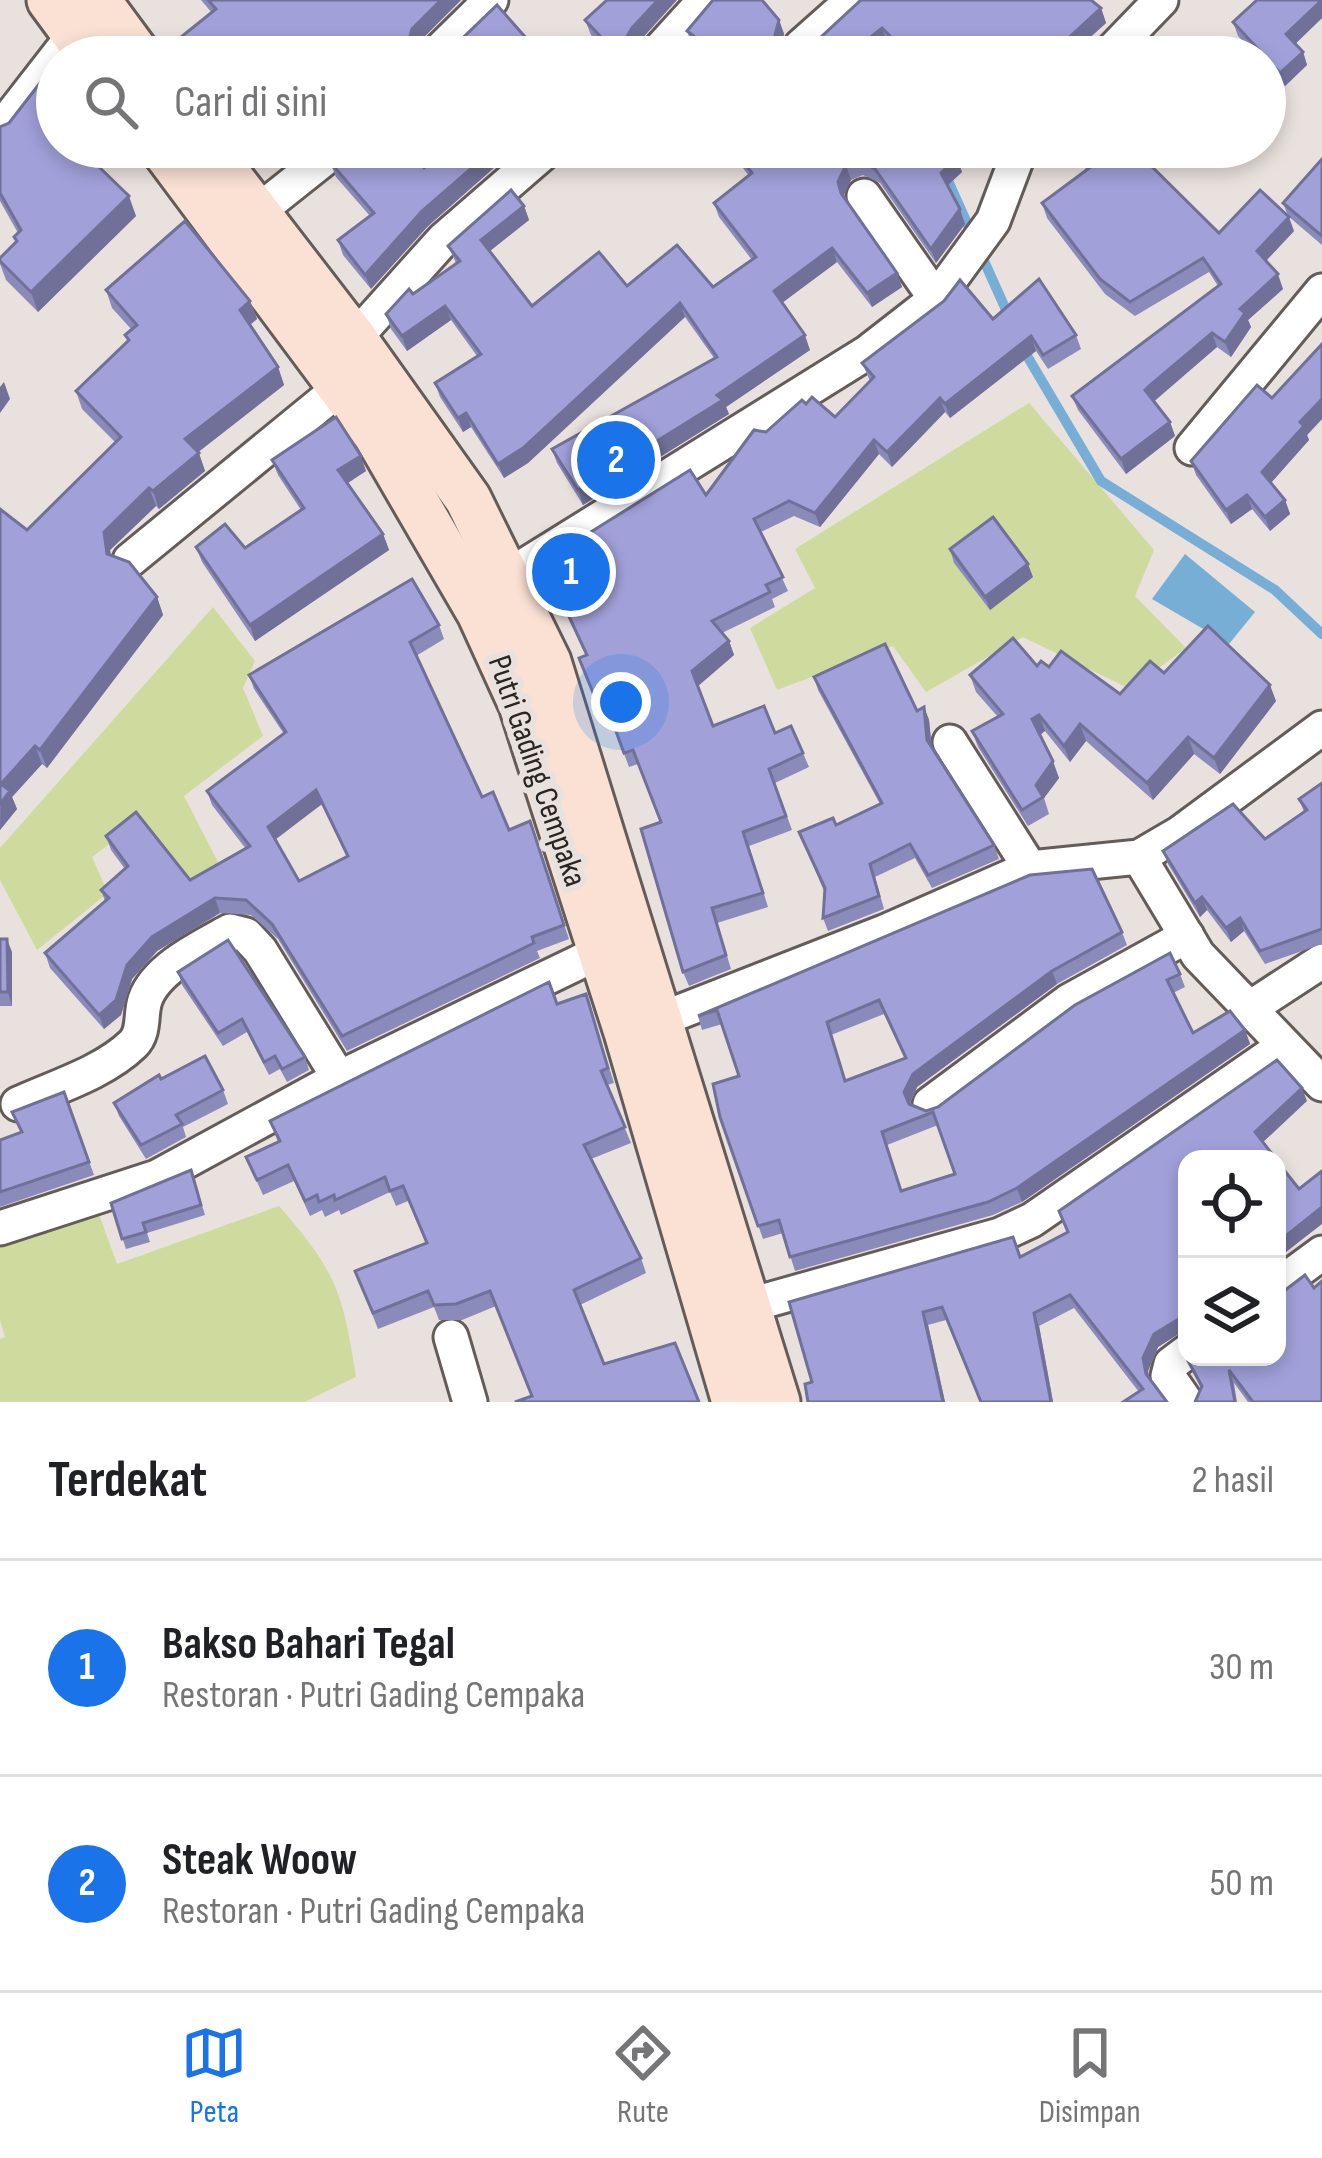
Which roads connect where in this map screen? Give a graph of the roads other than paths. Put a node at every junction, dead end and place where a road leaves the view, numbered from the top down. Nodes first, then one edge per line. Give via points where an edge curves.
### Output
1 (491, 0) edge
2 (705, 0) edge
3 (1161, 0) edge
4 (846, 6) edge
5 (82, 19) edge
6 (108, 36) edge
7 (454, 36) edge
8 (672, 36) edge
9 (812, 36) edge
10 (1126, 36) edge
11 (36, 81) edge
12 (0, 130) edge
13 (178, 168) edge
14 (222, 168) edge
15 (313, 168) edge
16 (526, 168) edge
17 (1013, 168) edge
18 (863, 196) dead end
19 (256, 213) junction
20 (945, 287) junction
21 (1322, 291) edge
22 (354, 339) junction
23 (340, 388) junction
24 (1192, 448) dead end
25 (130, 560) edge
26 (508, 576) junction
27 (1322, 728) edge
28 (950, 742) dead end
29 (1138, 857) junction
30 (1030, 868) junction
31 (1187, 936) junction
32 (598, 953) junction
33 (1322, 961) edge
34 (1250, 1008) junction
35 (645, 1025) junction
36 (1285, 1046) junction
37 (339, 1078) junction
38 (1322, 1084) edge
39 (18, 1104) edge
40 (930, 1104) edge
41 (0, 1228) edge
42 (1322, 1253) edge
43 (1286, 1279) edge
44 (750, 1305) junction
45 (451, 1337) dead end
46 (1178, 1359) edge
47 (470, 1402) edge
48 (735, 1402) edge
49 (777, 1402) edge
50 (1186, 1402) edge

1 - 7 street
2 - 8 street
3 - 10 street
4 - 9 street
5 - 6 street
11 - 12 street
13 - 23 street, Putri Gading Cempaka
14 - 19 street, Putri Gading Cempaka
15 - 19 street
16 - 22 street via 443,240
17 - 20 street via 993,221
18 - 20 street
19 - 22 street, Putri Gading Cempaka
20 - 26 street via 868,352
21 - 24 street
22 - 26 street, Putri Gading Cempaka via 468,499
23 - 25 street
23 - 32 street, Putri Gading Cempaka via 433,523 488,630 521,705
26 - 35 street, Putri Gading Cempaka via 565,703
27 - 29 street
28 - 30 street
29 - 30 street
29 - 31 street
30 - 35 street
31 - 34 street
31 - 40 street via 1070,1001
32 - 35 street, Putri Gading Cempaka
32 - 37 street
33 - 34 street
34 - 36 street
35 - 44 street, Putri Gading Cempaka
35 - 48 street, Putri Gading Cempaka
36 - 38 street
36 - 44 street via 1032,1220
37 - 39 street via 260,950 230,931 157,983 130,1047
37 - 41 street via 157,1177
42 - 43 street
44 - 49 street, Putri Gading Cempaka
45 - 47 street
46 - 50 street via 1168,1376

